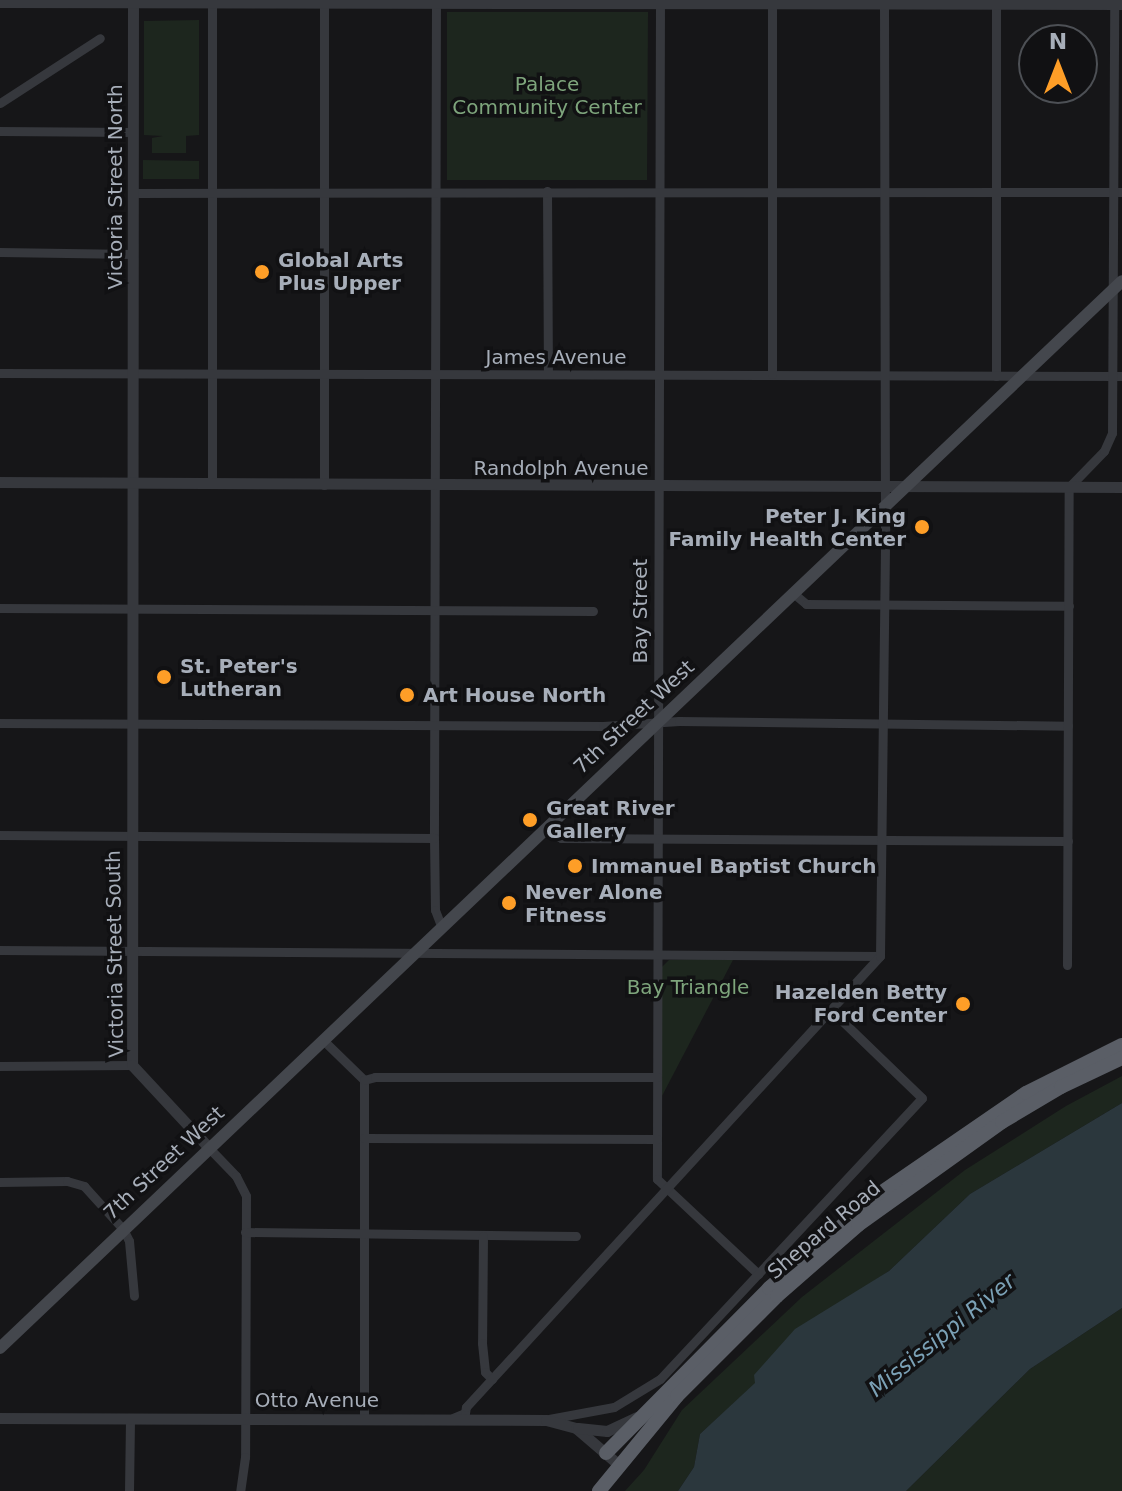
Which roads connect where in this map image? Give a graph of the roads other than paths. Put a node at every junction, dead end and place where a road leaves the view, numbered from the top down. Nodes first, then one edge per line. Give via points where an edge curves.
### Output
1 (133, 1) edge
2 (0, 2) edge
3 (324, 2) edge
4 (436, 2) edge
5 (546, 2) edge
6 (660, 2) edge
7 (772, 2) edge
8 (884, 2) edge
9 (996, 2) edge
10 (212, 3) junction
11 (1117, 3) edge
12 (100, 38) dead end
13 (0, 103) edge
14 (0, 131) edge
15 (133, 132) junction
16 (547, 191) junction
17 (659, 192) junction
18 (772, 192) junction
19 (1118, 192) edge
20 (132, 193) junction
21 (212, 193) junction
22 (324, 193) junction
23 (436, 193) junction
24 (884, 193) junction
25 (996, 193) junction
26 (0, 252) edge
27 (133, 254) junction
28 (1118, 285) edge
29 (0, 373) edge
30 (132, 374) junction
31 (211, 374) junction
32 (324, 374) junction
33 (548, 374) junction
34 (659, 374) junction
35 (772, 374) junction
36 (435, 375) junction
37 (884, 375) junction
38 (996, 376) junction
39 (1023, 376) junction
40 (1118, 376) edge
41 (0, 482) edge
42 (132, 484) junction
43 (212, 484) junction
44 (324, 485) junction
45 (435, 486) junction
46 (659, 486) junction
47 (1069, 487) junction
48 (1122, 487) edge
49 (884, 488) junction
50 (905, 488) junction
51 (884, 508) junction
52 (793, 593) junction
53 (882, 605) junction
54 (1069, 606) junction
55 (0, 608) edge
56 (132, 609) junction
57 (436, 610) junction
58 (593, 611) dead end
59 (0, 723) edge
60 (132, 723) junction
61 (657, 723) junction
62 (882, 723) junction
63 (435, 725) junction
64 (1068, 726) junction
65 (544, 830) junction
66 (0, 835) edge
67 (132, 836) junction
68 (434, 838) junction
69 (658, 840) junction
70 (882, 840) junction
71 (1068, 841) junction
72 (441, 926) junction
73 (0, 950) edge
74 (131, 951) junction
75 (415, 952) junction
76 (880, 956) junction
77 (659, 957) junction
78 (1067, 965) dead end
79 (831, 1010) junction
80 (323, 1040) junction
81 (1122, 1045) edge
82 (1122, 1058) edge
83 (132, 1065) junction
84 (0, 1066) edge
85 (657, 1077) junction
86 (364, 1080) junction
87 (364, 1138) junction
88 (657, 1139) junction
89 (209, 1148) junction
90 (0, 1182) edge
91 (666, 1191) junction
92 (123, 1229) junction
93 (245, 1232) junction
94 (364, 1235) junction
95 (483, 1236) junction
96 (576, 1236) dead end
97 (758, 1274) junction
98 (134, 1296) dead end
99 (0, 1348) edge
100 (492, 1379) junction
101 (641, 1415) junction
102 (0, 1418) edge
103 (245, 1418) junction
104 (364, 1418) junction
105 (453, 1418) junction
106 (130, 1419) junction
107 (546, 1420) junction
108 (576, 1428) junction
109 (606, 1453) junction
110 (619, 1465) junction
111 (129, 1491) edge
112 (240, 1491) edge
113 (599, 1491) edge

1 - 2 street
1 - 10 street
1 - 15 street, Victoria Street North
3 - 4 street
3 - 10 street
3 - 22 street
4 - 5 street
4 - 23 street
5 - 6 street
6 - 7 street
6 - 17 street, Bay Street
7 - 8 street
7 - 18 street
8 - 9 street
8 - 24 street
9 - 11 street
9 - 25 street
10 - 21 street
11 - 19 street
12 - 13 street
14 - 15 street
15 - 20 street, Victoria Street North
16 - 17 street
16 - 23 street
16 - 33 street
17 - 18 street
17 - 34 street, Bay Street
18 - 24 street
18 - 35 street
19 - 25 street
19 - 28 street
20 - 21 street
20 - 27 street, Victoria Street North
21 - 22 street
21 - 31 street
22 - 23 street
22 - 32 street
23 - 36 street
24 - 25 street
24 - 37 street
25 - 38 street
26 - 27 street
27 - 30 street, Victoria Street North
28 - 39 main road, 7th Street West
28 - 40 street
29 - 30 street, James Avenue
30 - 31 street, James Avenue
30 - 42 street, Victoria Street South
31 - 32 street, James Avenue
31 - 43 street
32 - 36 street, James Avenue
32 - 44 street
33 - 34 street, James Avenue
33 - 36 street, James Avenue
34 - 35 street, James Avenue
34 - 46 street, Bay Street
35 - 37 street, James Avenue
36 - 45 street
37 - 38 street, James Avenue
37 - 49 street
38 - 39 street, James Avenue
39 - 40 street, James Avenue
39 - 50 main road, 7th Street West
40 - 47 street via 1110,440
41 - 42 street, Randolph Avenue
42 - 43 street, Randolph Avenue
42 - 56 street, Victoria Street South
43 - 44 street, Randolph Avenue
44 - 45 street, Randolph Avenue
45 - 46 street, Randolph Avenue
45 - 57 street
46 - 49 street, Randolph Avenue
46 - 61 street, Bay Street
47 - 48 street, Randolph Avenue
47 - 50 street, Randolph Avenue
47 - 54 street
49 - 50 street, Randolph Avenue
49 - 51 street
50 - 51 main road, 7th Street West
51 - 52 main road, 7th Street West
51 - 53 street
52 - 53 street via 806,604
52 - 61 main road, 7th Street West
53 - 54 street
53 - 62 street
54 - 64 street
55 - 56 street
56 - 57 street
56 - 60 street, Victoria Street South
57 - 58 street
57 - 63 street
59 - 60 street
60 - 63 street
60 - 67 street, Victoria Street South
61 - 62 street
61 - 63 street
61 - 65 main road, 7th Street West
61 - 69 street, Bay Street
62 - 64 street
62 - 70 street
63 - 68 street
64 - 71 street
65 - 69 street via 561,838
65 - 72 main road, 7th Street West
66 - 67 street
67 - 68 street
67 - 74 street, Victoria Street South
68 - 72 street via 435,910
69 - 70 street
69 - 77 street, Bay Street
70 - 71 street
70 - 76 street
71 - 78 street
72 - 75 main road, 7th Street West
73 - 74 street
74 - 75 street
74 - 83 street, Victoria Street South
75 - 77 street
75 - 80 main road, 7th Street West
76 - 77 street
76 - 79 street
77 - 85 street, Bay Street
79 - 91 street
79 - 97 street via 922,1098
80 - 86 street
80 - 89 main road, 7th Street West
81 - 101 highway, Shepard Road via 1026,1093 879,1194 794,1264
82 - 110 highway, Shepard Road via 1002,1122 858,1225 741,1332 659,1415
83 - 84 street
83 - 89 street, Victoria Street South
85 - 86 street
85 - 88 street, Bay Street
86 - 87 street
87 - 88 street
87 - 94 street
88 - 91 street, Bay Street via 657,1179
89 - 92 main road, 7th Street West
89 - 93 street, Victoria Street South via 245,1191
90 - 92 street via 78,1183
91 - 97 street
91 - 100 street
92 - 98 street
92 - 99 main road, 7th Street West
93 - 94 street
93 - 103 street, Victoria Street South
94 - 95 street
94 - 104 street
95 - 96 street
95 - 100 street via 482,1343 485,1372
97 - 107 street via 640,1394 603,1410
100 - 105 street via 465,1413
101 - 108 street via 607,1431
101 - 109 highway, Shepard Road
102 - 106 street, Otto Avenue
103 - 104 street, Otto Avenue
103 - 106 street, Otto Avenue
103 - 112 street, Victoria Street South
104 - 105 street, Otto Avenue
105 - 107 street, Otto Avenue
106 - 111 street
107 - 108 street, Otto Avenue
108 - 109 street, Otto Avenue
109 - 110 street, Otto Avenue
110 - 113 highway, Shepard Road

